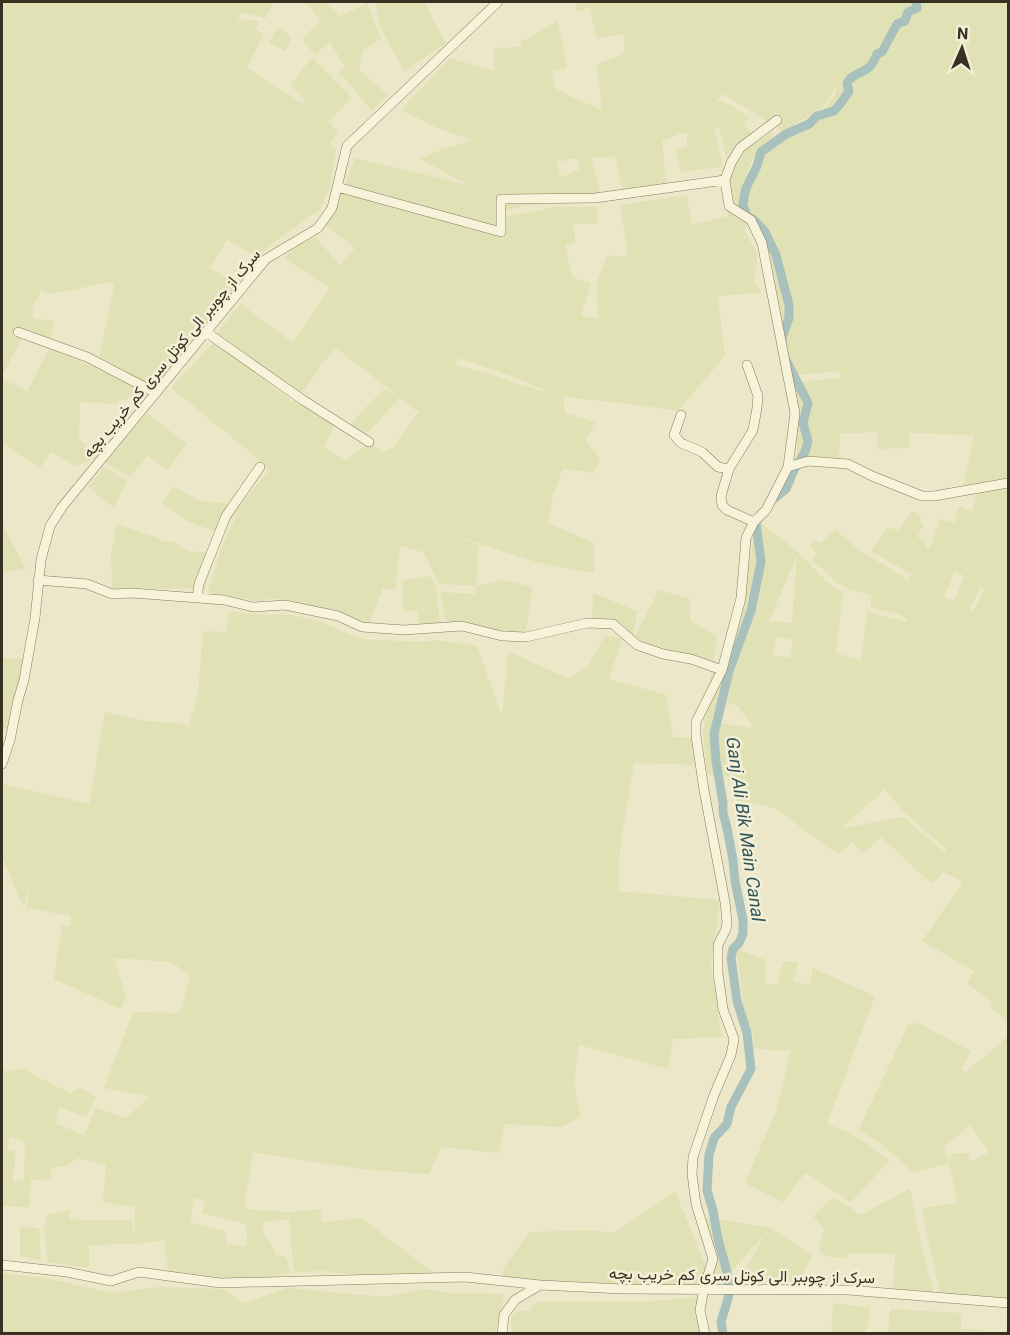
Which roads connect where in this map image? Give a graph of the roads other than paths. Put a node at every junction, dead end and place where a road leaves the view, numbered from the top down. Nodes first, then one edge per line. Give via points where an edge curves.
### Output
1 (498, 2) edge
2 (777, 120) dead end
3 (725, 180) junction
4 (337, 187) junction
5 (18, 332) dead end
6 (206, 332) junction
7 (747, 365) dead end
8 (156, 393) junction
9 (681, 415) dead end
10 (369, 442) dead end
11 (260, 467) dead end
12 (788, 467) junction
13 (729, 469) junction
14 (1008, 483) edge
15 (754, 522) junction
16 (38, 580) junction
17 (197, 598) junction
18 (722, 670) junction
19 (4, 750) edge
20 (2, 764) edge
21 (2, 1264) edge
22 (540, 1286) junction
23 (704, 1288) junction
24 (1008, 1303) edge
25 (502, 1334) edge
26 (705, 1334) edge

1 - 4 street, سرک از چوببر الی کوتل سری کم خریب بچه via 347,146
2 - 3 street via 740,148
3 - 4 street via 595,198 501,199 501,232
3 - 12 street via 729,206 751,220 762,243 795,413
4 - 6 street, سرک از چوببر الی کوتل سری کم خریب بچه via 332,208 318,228 266,259
5 - 8 street via 87,357
6 - 8 street, سرک از چوببر الی کوتل سری کم خریب بچه
6 - 10 street
7 - 13 street via 758,396 757,408 753,430
8 - 16 street, سرک از چوببر الی کوتل سری کم خریب بچه via 50,526
9 - 13 street via 674,435 681,443 702,452 718,467
11 - 17 street via 226,516
12 - 14 street via 808,461 848,464 922,496
12 - 15 street via 766,510
13 - 15 street via 722,505
15 - 18 street via 746,538 741,598
16 - 17 street via 87,584 112,594
16 - 19 street, سرک از چوببر الی کوتل سری کم خریب بچه via 24,680 10,741
17 - 18 street via 253,607 285,605 338,616 363,627 404,630 462,626 502,636 526,637 586,623 613,624 637,645
18 - 23 street via 696,722 727,922 718,945 718,973 723,1009 734,1039 693,1157 696,1204 714,1259
19 - 20 street, سرک از چوببر الی کوتل سری کم خریب بچه
21 - 22 street, سرک از چوببر الی کوتل سری کم خریب بچه via 111,1281 139,1272 219,1282 465,1277
22 - 23 street, سرک از چوببر الی کوتل سری کم خریب بچه
22 - 25 street via 515,1300 504,1315
23 - 24 street, سرک از چوببر الی کوتل سری کم خریب بچه via 848,1290
23 - 26 street via 700,1310

